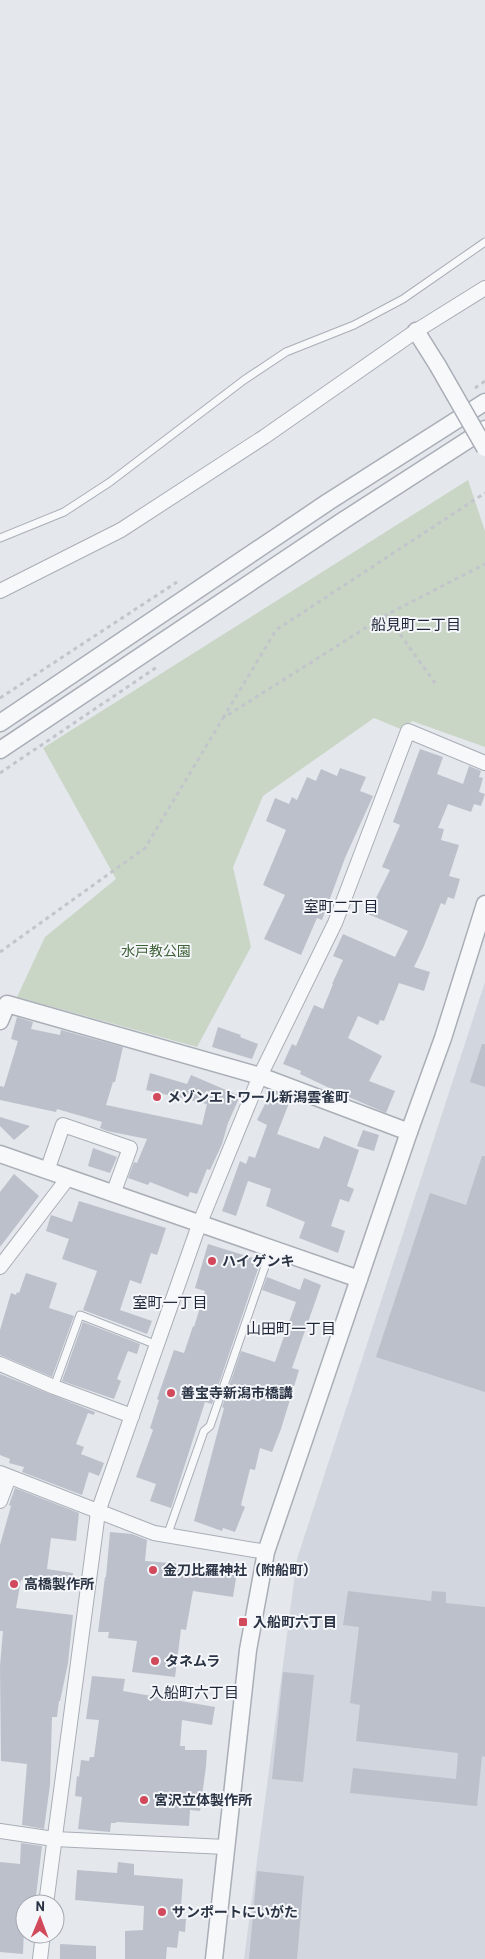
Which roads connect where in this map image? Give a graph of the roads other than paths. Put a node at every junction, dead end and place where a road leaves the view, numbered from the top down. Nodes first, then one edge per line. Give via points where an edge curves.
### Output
1 (485, 242) edge
2 (485, 288) edge
3 (416, 332) junction
4 (485, 402) edge
5 (485, 429) edge
6 (485, 448) edge
7 (0, 538) edge
8 (0, 591) edge
9 (0, 723) edge
10 (0, 750) edge
11 (485, 763) edge
12 (485, 904) edge
13 (481, 929) edge
14 (0, 1021) edge
15 (260, 1076) junction
16 (409, 1132) junction
17 (0, 1154) edge
18 (47, 1171) junction
19 (68, 1178) junction
20 (113, 1194) junction
21 (199, 1225) junction
22 (271, 1250) junction
23 (0, 1267) edge
24 (359, 1279) junction
25 (157, 1345) junction
26 (0, 1364) edge
27 (54, 1387) junction
28 (132, 1416) junction
29 (4, 1475) edge
30 (0, 1500) edge
31 (98, 1512) junction
32 (167, 1536) junction
33 (266, 1552) junction
34 (0, 1831) edge
35 (54, 1839) junction
36 (226, 1847) junction
37 (47, 1894) edge
38 (42, 1944) edge
39 (40, 1959) edge
40 (214, 1959) edge

1 - 7 lane via 403,299 354,325 286,352 110,482 64,512
2 - 3 street
3 - 6 street, bridge
3 - 8 street via 121,530
4 - 9 street via 328,502
5 - 10 street
11 - 15 street via 408,731 335,923
12 - 13 street
13 - 16 street
14 - 15 street via 7,1004
15 - 16 street
15 - 21 street
16 - 24 street
17 - 18 street
18 - 19 street
18 - 20 street via 63,1125 130,1148
19 - 20 street
19 - 23 street
20 - 21 street
21 - 22 street
21 - 25 street
22 - 24 street
22 - 32 lane via 210,1426 204,1431
24 - 33 street
25 - 27 lane via 80,1315
25 - 28 street
26 - 27 street
27 - 28 street
28 - 31 street
29 - 30 street
29 - 31 street
31 - 32 street
31 - 35 street
32 - 33 street
33 - 36 street via 248,1650
34 - 35 street
35 - 36 street
35 - 37 street
36 - 40 street
38 - 39 street

